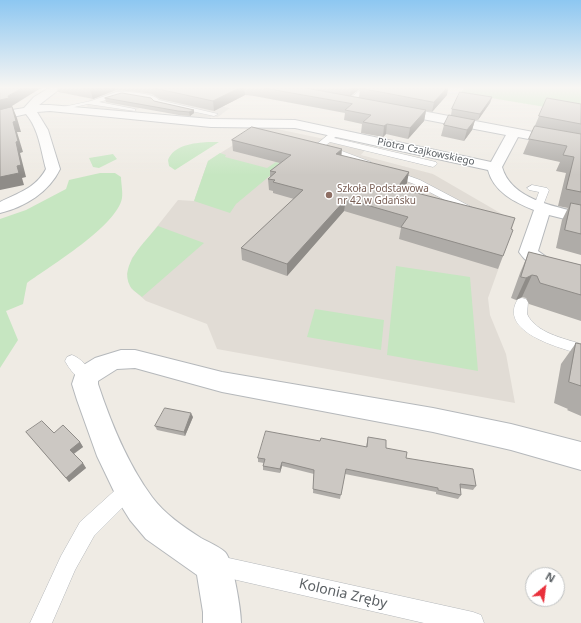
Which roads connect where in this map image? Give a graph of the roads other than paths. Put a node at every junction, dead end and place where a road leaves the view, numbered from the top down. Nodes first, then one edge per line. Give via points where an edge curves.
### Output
1 (35, 117) edge
2 (150, 117) edge
3 (434, 117) edge
4 (514, 132) junction
5 (333, 135) junction
6 (581, 145) edge
7 (433, 164) dead end
8 (495, 167) junction
9 (532, 188) dead end
10 (541, 206) junction
11 (0, 208) edge
12 (481, 213) edge
13 (581, 218) edge
14 (581, 277) edge
15 (522, 302) dead end
16 (581, 349) edge
17 (581, 456) edge
18 (129, 489) junction
19 (213, 565) junction
20 (41, 623) edge
21 (222, 623) edge
22 (473, 623) edge

1 - 11 street via 53,169 46,183 32,194
2 - 5 street, Piotra Czajkowskiego via 211,123 290,123
3 - 4 street
4 - 6 street
4 - 8 street
5 - 7 lane
5 - 8 street, Piotra Czajkowskiego
5 - 12 lane via 320,146 417,182
8 - 10 street via 498,179 504,187 516,196
9 - 10 lane via 544,190
10 - 13 street
10 - 14 street via 528,252 541,263
15 - 16 lane via 521,317 532,330
17 - 18 street, Kolonia Zręby via 433,420 222,382 125,358 79,369 110,450
18 - 19 street, Kolonia Zręby via 150,521
18 - 20 lane via 87,529 68,562
19 - 21 street
19 - 22 lane, Kolonia Zręby

